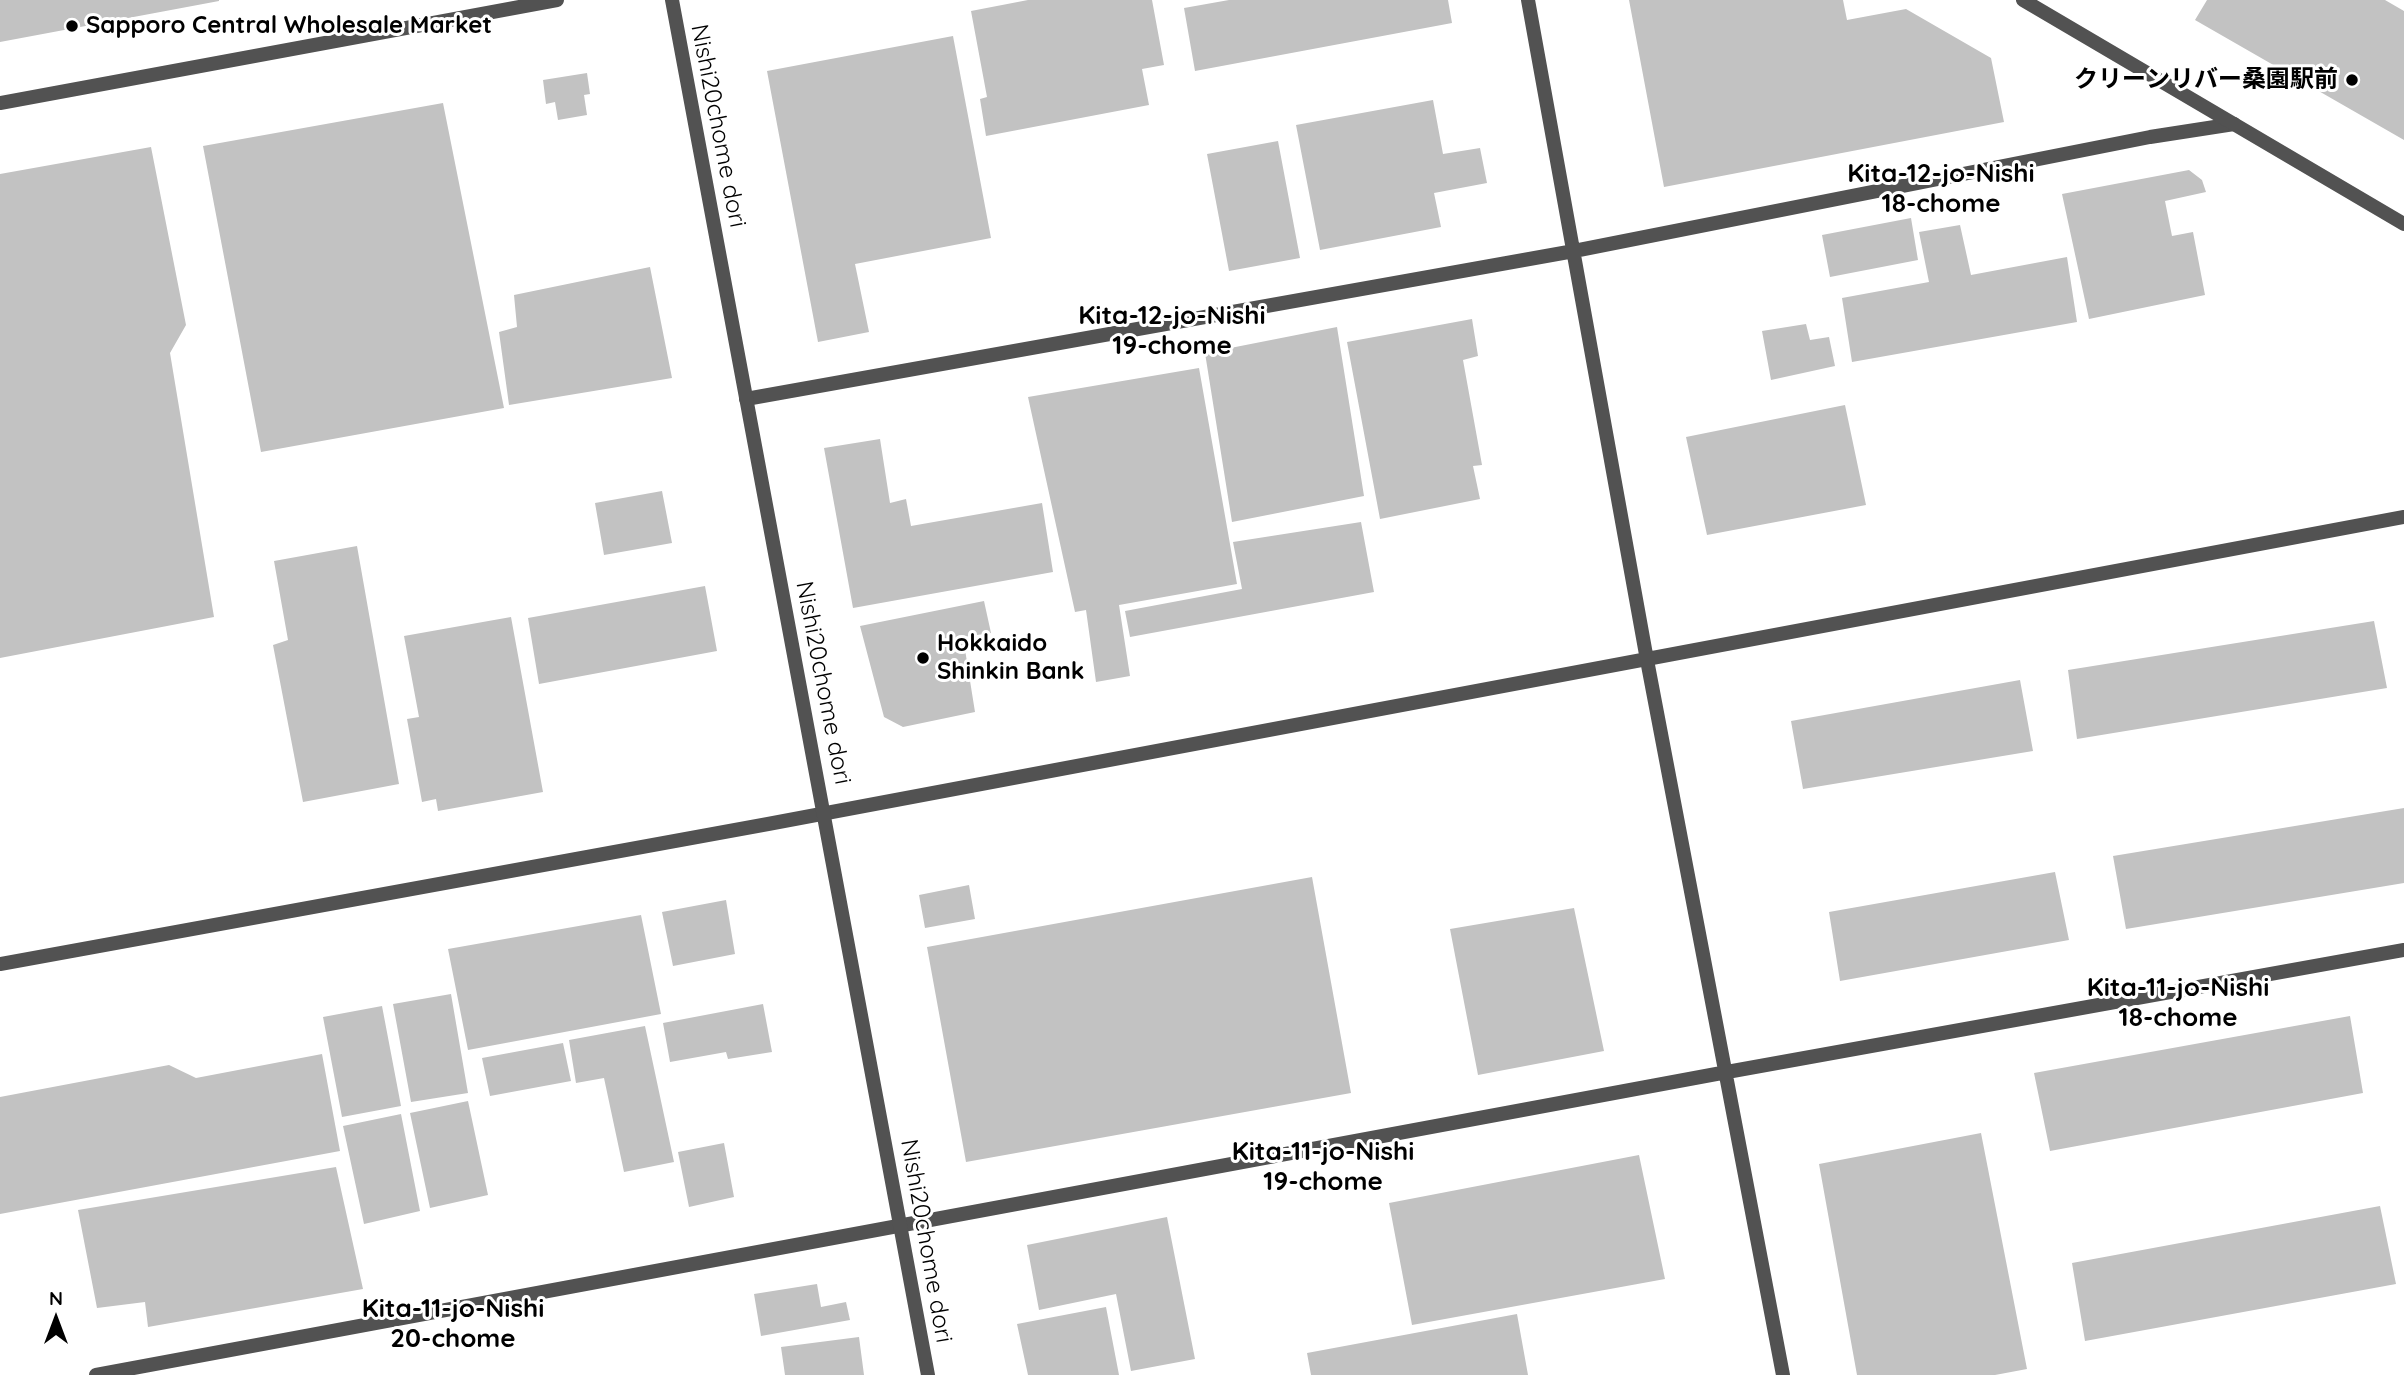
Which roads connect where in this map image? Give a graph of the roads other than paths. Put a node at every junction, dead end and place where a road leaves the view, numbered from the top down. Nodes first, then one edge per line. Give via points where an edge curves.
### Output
1 (557, 0) edge
2 (672, 0) edge
3 (1528, 0) edge
4 (2023, 0) edge
5 (0, 103) edge
6 (2234, 124) junction
7 (2404, 224) edge
8 (1574, 251) junction
9 (746, 400) junction
10 (2404, 517) edge
11 (1647, 660) junction
12 (824, 813) junction
13 (2404, 950) edge
14 (0, 964) edge
15 (1727, 1072) junction
16 (901, 1227) junction
17 (96, 1375) edge
18 (928, 1375) edge
19 (1783, 1375) edge

1 - 5 street
2 - 9 street, Nishi20chome dori
3 - 8 street
4 - 6 street
6 - 7 street
6 - 8 street
8 - 9 street
8 - 11 street
9 - 12 street, Nishi20chome dori
10 - 11 street
11 - 12 street
11 - 15 street
12 - 14 street
12 - 16 street, Nishi20chome dori
13 - 15 street
15 - 16 street
15 - 19 street
16 - 17 street
16 - 18 street, Nishi20chome dori

